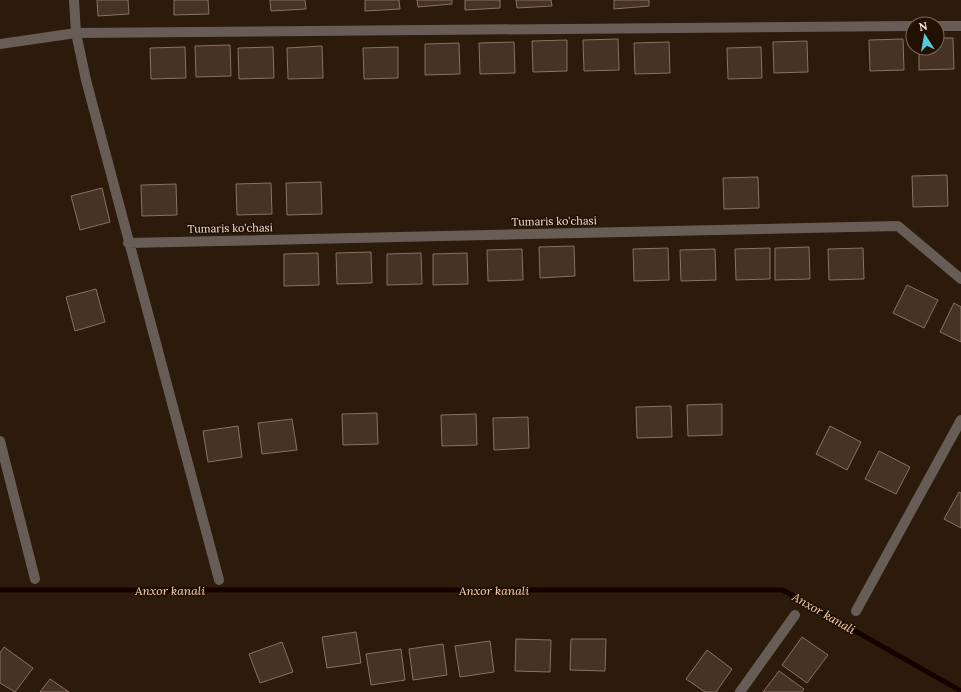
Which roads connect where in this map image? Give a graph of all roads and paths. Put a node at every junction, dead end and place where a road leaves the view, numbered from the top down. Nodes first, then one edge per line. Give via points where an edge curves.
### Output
1 (74, 0) edge
2 (905, 26) edge
3 (945, 26) edge
4 (961, 26) edge
5 (76, 33) junction
6 (0, 44) edge
7 (128, 243) junction
8 (961, 279) edge
9 (961, 420) edge
10 (0, 441) edge
11 (35, 579) dead end
12 (219, 580) dead end
13 (856, 611) dead end
14 (795, 615) dead end
15 (740, 692) edge

1 - 5 street
2 - 5 street
3 - 4 street
5 - 6 street
5 - 7 street
7 - 8 street, Tumaris ko'chasi via 898,226
7 - 12 street
9 - 13 street
10 - 11 street
14 - 15 street

